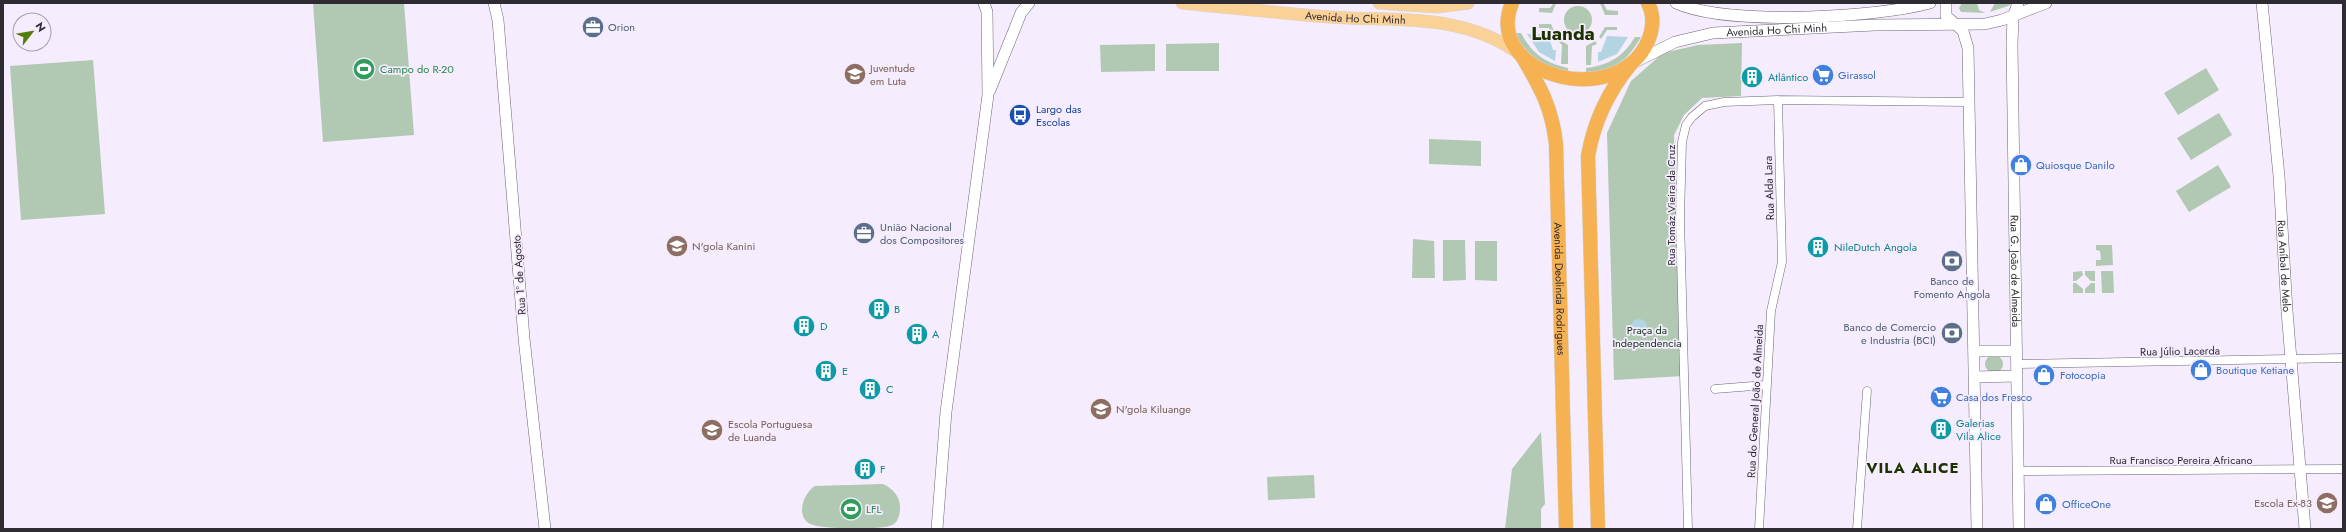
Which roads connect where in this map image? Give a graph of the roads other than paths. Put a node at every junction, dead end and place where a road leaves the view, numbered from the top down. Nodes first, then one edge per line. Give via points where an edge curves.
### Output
1 (494, 3) edge
2 (499, 3) edge
3 (984, 3) edge
4 (1029, 3) edge
5 (1182, 3) edge
6 (1379, 3) edge
7 (1468, 3) edge
8 (1512, 3) edge
9 (1648, 3) edge
10 (1676, 3) edge
11 (1930, 3) edge
12 (1946, 3) edge
13 (2018, 3) edge
14 (2046, 3) edge
15 (2262, 3) edge
16 (2015, 14) junction
17 (498, 20) junction
18 (1958, 25) junction
19 (1522, 56) junction
20 (1630, 65) junction
21 (988, 95) junction
22 (1778, 100) junction
23 (1970, 102) junction
24 (1778, 276) joint
25 (1974, 351) junction
26 (2016, 351) junction
27 (2343, 358) edge
28 (2291, 359) junction
29 (2017, 364) junction
30 (2017, 376) junction
31 (1974, 377) junction
32 (1766, 386) junction
33 (1715, 389) dead end
34 (1867, 391) dead end
35 (2343, 469) edge
36 (2018, 471) junction
37 (2301, 471) junction
38 (937, 528) edge
39 (545, 529) edge
40 (1566, 529) edge
41 (1598, 529) edge
42 (1688, 529) edge
43 (1760, 529) edge
44 (1857, 529) edge
45 (1977, 529) edge
46 (2019, 529) edge
47 (2305, 529) edge

1 - 17 street
2 - 17 street
3 - 21 street via 987,12
4 - 21 street via 1021,13
5 - 19 main road, Avenida Ho Chi Minh via 1332,17 1434,21 1470,28
6 - 7 main road, Avenida Ho Chi Minh via 1437,7
8 - 19 highway, Avenida Deolinda Rodrigues via 1508,29 1512,42
9 - 20 highway via 1652,12 1650,36 1640,56
10 - 11 street, Avenida Ho Chi Minh via 1720,14 1812,16 1902,9
12 - 18 street via 1946,16
13 - 16 street, Rua G. João de Almeida
14 - 16 street
15 - 28 street, Rua Aníbal de Melo via 2279,176
16 - 18 street via 1985,24
16 - 26 street, Rua G. João de Almeida via 2012,22 2012,44
17 - 39 street, Rua 1º de Agosto via 524,338
18 - 20 street, Avenida Ho Chi Minh via 1740,30 1713,33 1675,42
18 - 23 street via 1963,31 1968,48
19 - 20 highway via 1546,72 1576,81 1606,77
19 - 40 highway, Avenida Deolinda Rodrigues via 1548,102 1554,121
20 - 41 highway via 1614,85 1600,112 1591,136 1588,156
21 - 38 street via 948,397
22 - 23 street, Rua Tomáz Vieira da Cruz
22 - 24 street, Rua Alda Lara via 1782,247
22 - 42 street, Rua Tomáz Vieira da Cruz via 1724,102 1705,106 1692,117 1684,132 1680,218
23 - 25 street
24 - 32 street, Rua do General João de Almeida via 1771,311
25 - 26 street
25 - 31 street
26 - 29 street, Rua G. João de Almeida
27 - 28 street, Rua Júlio Lacerda
28 - 29 street, Rua Júlio Lacerda
28 - 37 street, Rua Aníbal de Melo
29 - 30 street, Rua G. João de Almeida
30 - 31 street
30 - 36 street, Rua G. João de Almeida
31 - 45 street
32 - 33 street
32 - 43 street, Rua do General João de Almeida
34 - 44 street
35 - 37 street, Rua Francisco Pereira Africano
36 - 37 street, Rua Francisco Pereira Africano
36 - 46 street, Rua G. João de Almeida
37 - 47 street, Rua Aníbal de Melo

